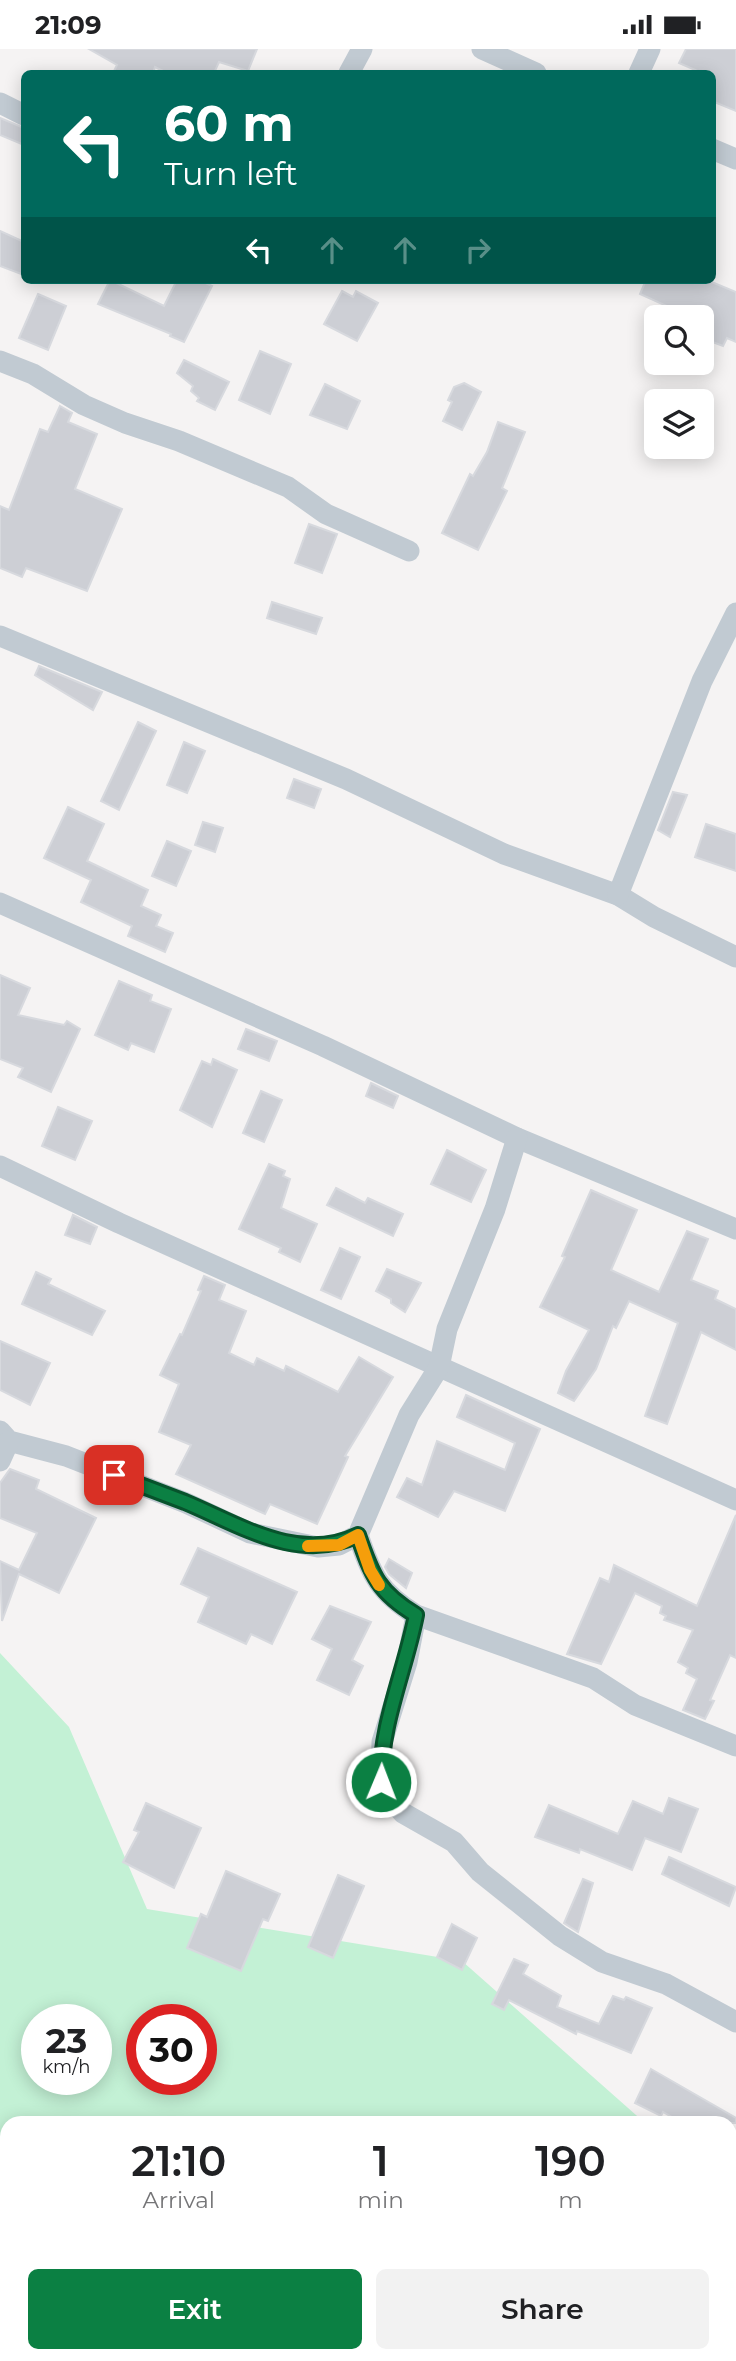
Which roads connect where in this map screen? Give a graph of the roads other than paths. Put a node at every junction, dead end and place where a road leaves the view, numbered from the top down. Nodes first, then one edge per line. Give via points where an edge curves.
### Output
1 (362, 49) edge
2 (482, 49) edge
3 (650, 49) edge
4 (351, 70) edge
5 (529, 70) edge
6 (640, 70) edge
7 (0, 103) edge
8 (21, 114) edge
9 (716, 151) edge
10 (736, 159) edge
11 (0, 361) edge
12 (409, 551) dead end
13 (736, 613) edge
14 (0, 636) edge
15 (618, 895) junction
16 (0, 903) edge
17 (736, 957) edge
18 (517, 1138) junction
19 (0, 1166) edge
20 (736, 1229) edge
21 (439, 1367) junction
22 (3, 1444) edge
23 (736, 1500) edge
24 (358, 1535) junction
25 (416, 1615) junction
26 (736, 1746) edge
27 (736, 2022) edge

1 - 4 street
2 - 5 street
3 - 6 street
7 - 8 street
9 - 10 street
11 - 12 street via 125,423 288,487 326,514
13 - 15 street via 702,681
14 - 15 street via 346,779 504,854
15 - 17 street
16 - 18 street
18 - 20 street
18 - 21 street via 495,1209 447,1329
19 - 21 street
21 - 23 street
21 - 24 street via 409,1415
22 - 24 street via 42,1448 186,1503 250,1533 318,1547 339,1545
24 - 25 street via 378,1585 391,1600
25 - 26 street via 593,1678 635,1705
25 - 27 street via 382,1742 381,1782 388,1796 403,1813 454,1842 480,1872 560,1936 602,1962 666,1984

